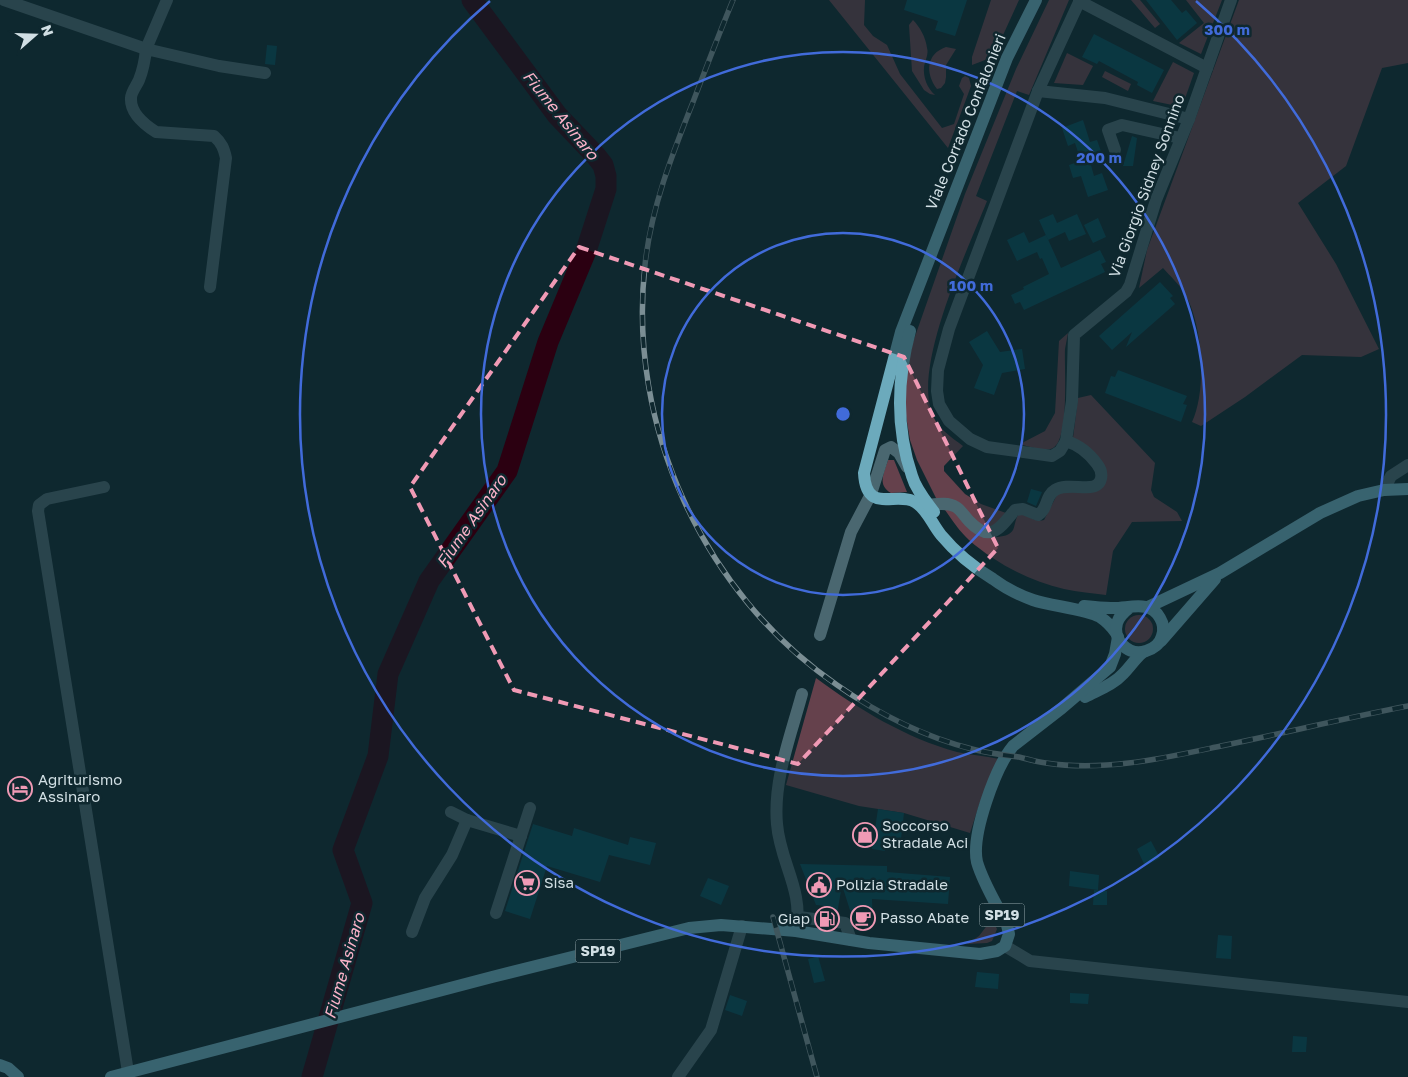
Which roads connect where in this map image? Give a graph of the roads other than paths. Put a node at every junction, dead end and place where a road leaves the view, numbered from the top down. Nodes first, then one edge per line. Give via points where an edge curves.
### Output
1 (4, 0) edge
2 (167, 0) edge
3 (1036, 0) edge
4 (1080, 0) edge
5 (1232, 0) edge
6 (146, 49) junction
7 (1207, 68) junction
8 (265, 73) dead end
9 (1038, 91) junction
10 (1189, 119) junction
11 (1180, 138) junction
12 (1115, 150) dead end
13 (930, 258) junction
14 (210, 287) dead end
15 (1066, 441) junction
16 (1408, 466) edge
17 (912, 477) junction
18 (104, 487) dead end
19 (1408, 489) edge
20 (1384, 490) junction
21 (871, 494) junction
22 (928, 505) junction
23 (1220, 573) junction
24 (1148, 607) junction
25 (1129, 608) junction
26 (820, 635) dead end
27 (1117, 635) junction
28 (1158, 644) junction
29 (1142, 653) junction
30 (802, 694) dead end
31 (1062, 708) junction
32 (530, 808) dead end
33 (452, 812) dead end
34 (468, 820) junction
35 (521, 836) junction
36 (496, 912) dead end
37 (799, 917) junction
38 (742, 926) junction
39 (796, 931) junction
40 (412, 932) dead end
41 (851, 940) junction
42 (1006, 946) junction
43 (1408, 1002) edge
44 (0, 1064) edge
45 (128, 1072) junction
46 (18, 1077) edge
47 (111, 1077) edge
48 (678, 1077) edge

1 - 6 street
2 - 6 street
3 - 13 main road, Viale Corrado Confalonieri via 1007,58
4 - 7 street
4 - 9 street
5 - 7 street, Via Giorgio Sidney Sonnino
6 - 8 street
6 - 14 street via 144,66 131,98 141,121 156,132 214,136 224,149 226,158
7 - 10 street, Via Giorgio Sidney Sonnino
9 - 10 street via 1105,98
9 - 15 street via 949,329 938,370 937,391 939,404 949,421 970,439 987,447 1052,456
10 - 11 street, Via Giorgio Sidney Sonnino
11 - 12 street via 1122,125 1108,130
11 - 15 street, Via Giorgio Sidney Sonnino via 1156,200 1130,285 1126,292 1074,335 1072,401
13 - 17 main road via 902,364 900,416
13 - 21 main road via 901,332 864,473 866,488
15 - 22 street via 1089,454 1099,466 1102,478 1091,487 1055,490 1038,515 1023,509 1015,510 1004,526 986,532 976,528 956,507
16 - 20 street via 1391,476
17 - 21 street via 899,453 888,448
17 - 22 main road
18 - 45 street via 48,498 39,505 38,511
19 - 20 main road
20 - 23 main road via 1358,496 1320,513
21 - 26 street via 852,532
21 - 27 main road via 878,498 914,502 967,562 1014,592 1033,600 1099,616
22 - 25 main road via 973,556 1018,586 1036,594 1087,606
23 - 24 main road
23 - 28 main road
24 - 25 main road via 1138,605
24 - 28 main road via 1161,619 1163,628
25 - 27 main road via 1121,614
27 - 29 main road via 1128,649
27 - 31 main road via 1116,654 1110,667
28 - 29 main road
29 - 31 main road via 1114,682
30 - 37 street via 784,759 776,808 781,846 798,900
31 - 42 main road, SP19 via 1007,753 976,838 978,864 1007,925
32 - 35 street
33 - 34 street
34 - 35 street
34 - 40 street via 452,856 425,898
35 - 36 street
37 - 39 street
37 - 41 street via 845,923
38 - 39 main road, SP19
38 - 45 main road, SP19 via 721,925 674,931
38 - 48 street via 711,1030
39 - 41 main road, SP19
41 - 42 main road, SP19 via 980,954 996,952
42 - 43 street via 1030,961
44 - 46 main road
45 - 47 main road

